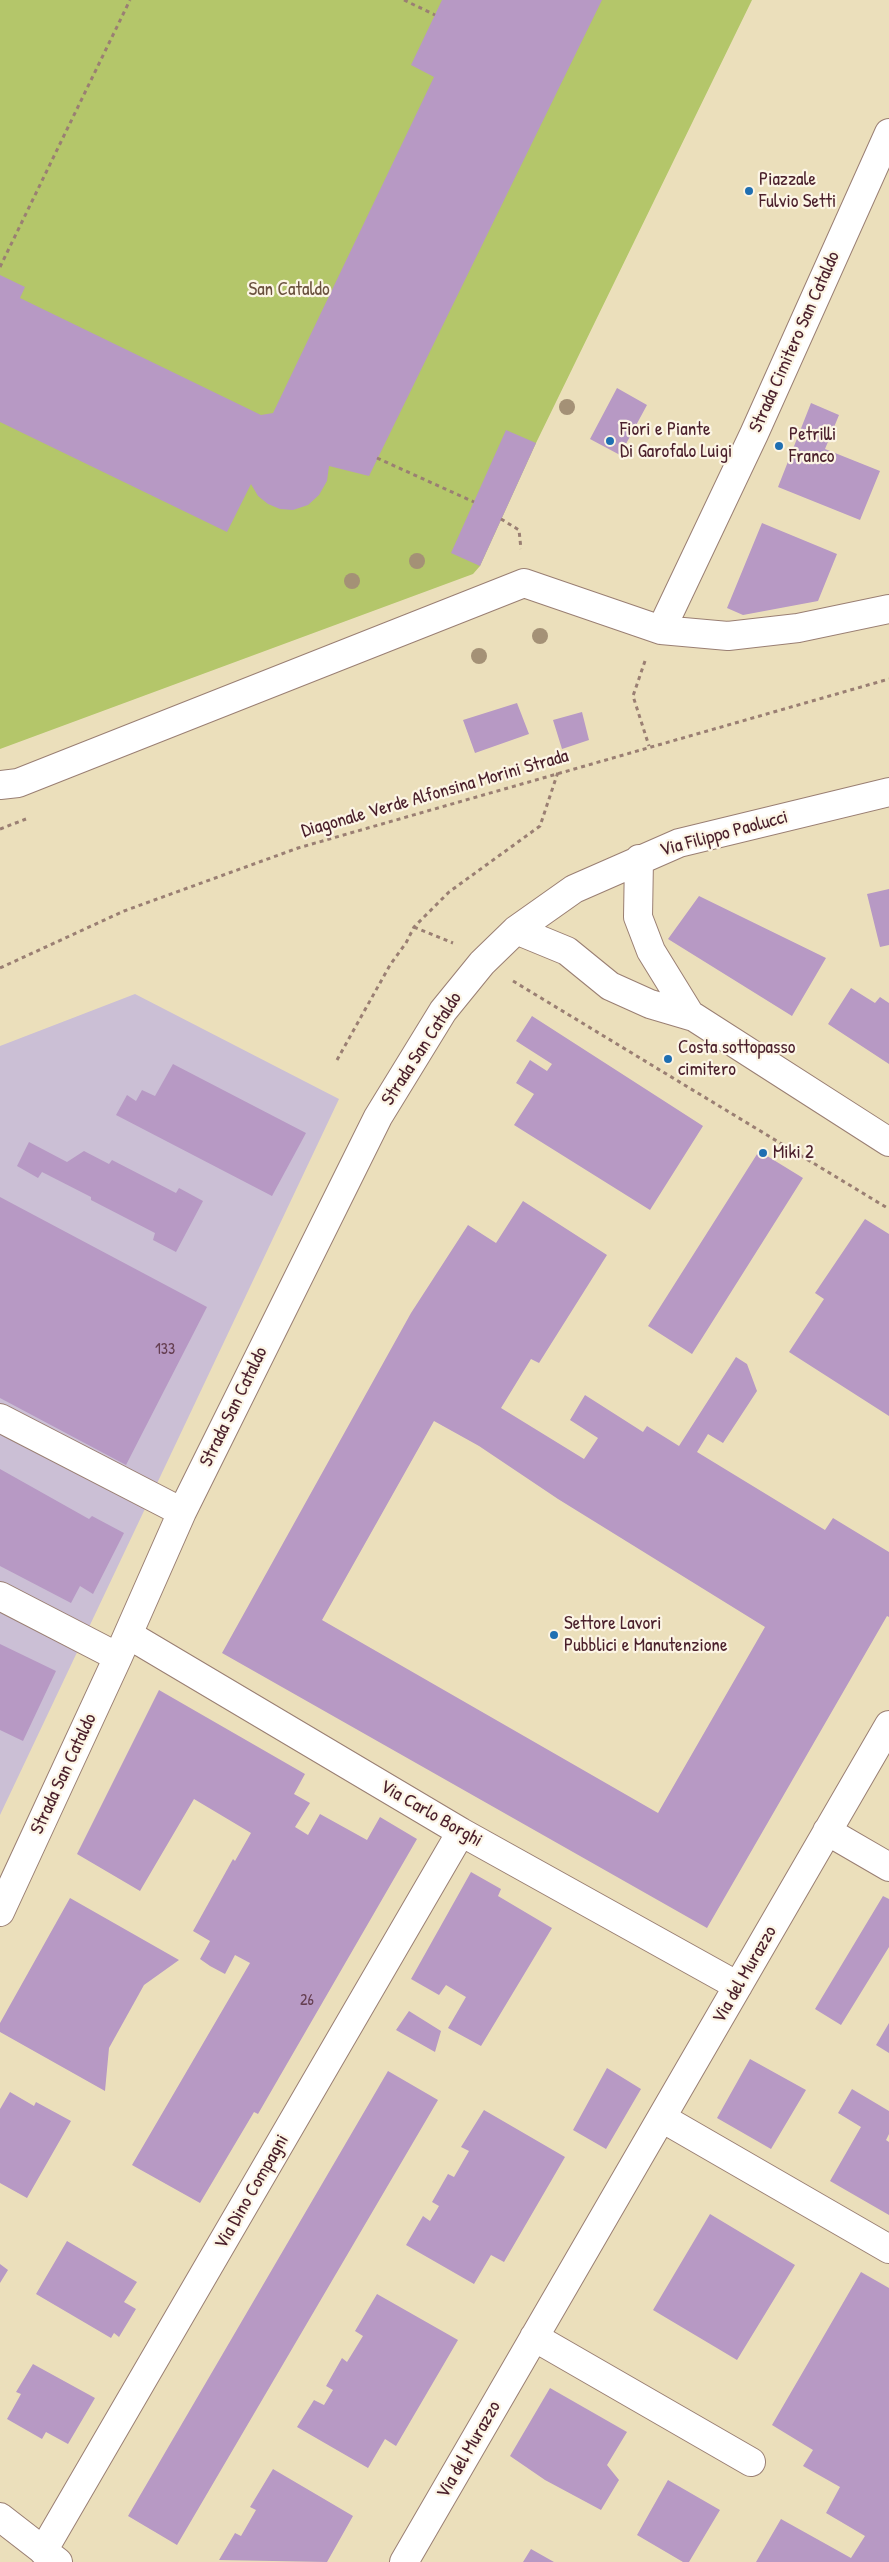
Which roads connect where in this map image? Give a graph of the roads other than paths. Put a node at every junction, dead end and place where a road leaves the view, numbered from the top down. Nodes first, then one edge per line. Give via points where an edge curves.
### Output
1 (889, 133) edge
2 (889, 609) edge
3 (661, 630) junction
4 (0, 785) edge
5 (889, 792) edge
6 (639, 859) junction
7 (516, 930) junction
8 (691, 1016) junction
9 (889, 1142) edge
10 (0, 1418) edge
11 (182, 1512) junction
12 (0, 1596) edge
13 (124, 1646) junction
14 (889, 1725) edge
15 (461, 1832) junction
16 (827, 1832) junction
17 (889, 1867) edge
18 (0, 1912) edge
19 (738, 1986) junction
20 (662, 2118) junction
21 (889, 2249) edge
22 (534, 2337) junction
23 (751, 2462) dead end
24 (0, 2517) edge
25 (51, 2556) edge
26 (404, 2562) edge

1 - 3 street, Strada Cimitero San Cataldo via 754,434
2 - 3 street via 798,628 728,636
3 - 4 street via 524,583 18,783
5 - 6 street, Via Filippo Paolucci via 679,843
6 - 7 street, Via Filippo Paolucci via 574,889
6 - 8 street via 638,917 651,951
7 - 8 street via 567,951 610,986 650,1004
7 - 11 street, Strada San Cataldo via 482,963 443,1011 378,1117
8 - 9 street
10 - 11 street
11 - 13 street, Strada San Cataldo
12 - 13 street, Via Carlo Borghi
13 - 15 street, Via Carlo Borghi
13 - 18 street, Strada San Cataldo
14 - 16 street, Via del Murazzo
15 - 19 street, Via Carlo Borghi
15 - 25 street, Via Dino Compagni
16 - 17 street
16 - 19 street, Via del Murazzo
19 - 20 street, Via del Murazzo
20 - 21 street
20 - 22 street, Via del Murazzo
22 - 23 street
22 - 26 street, Via del Murazzo
24 - 25 street

